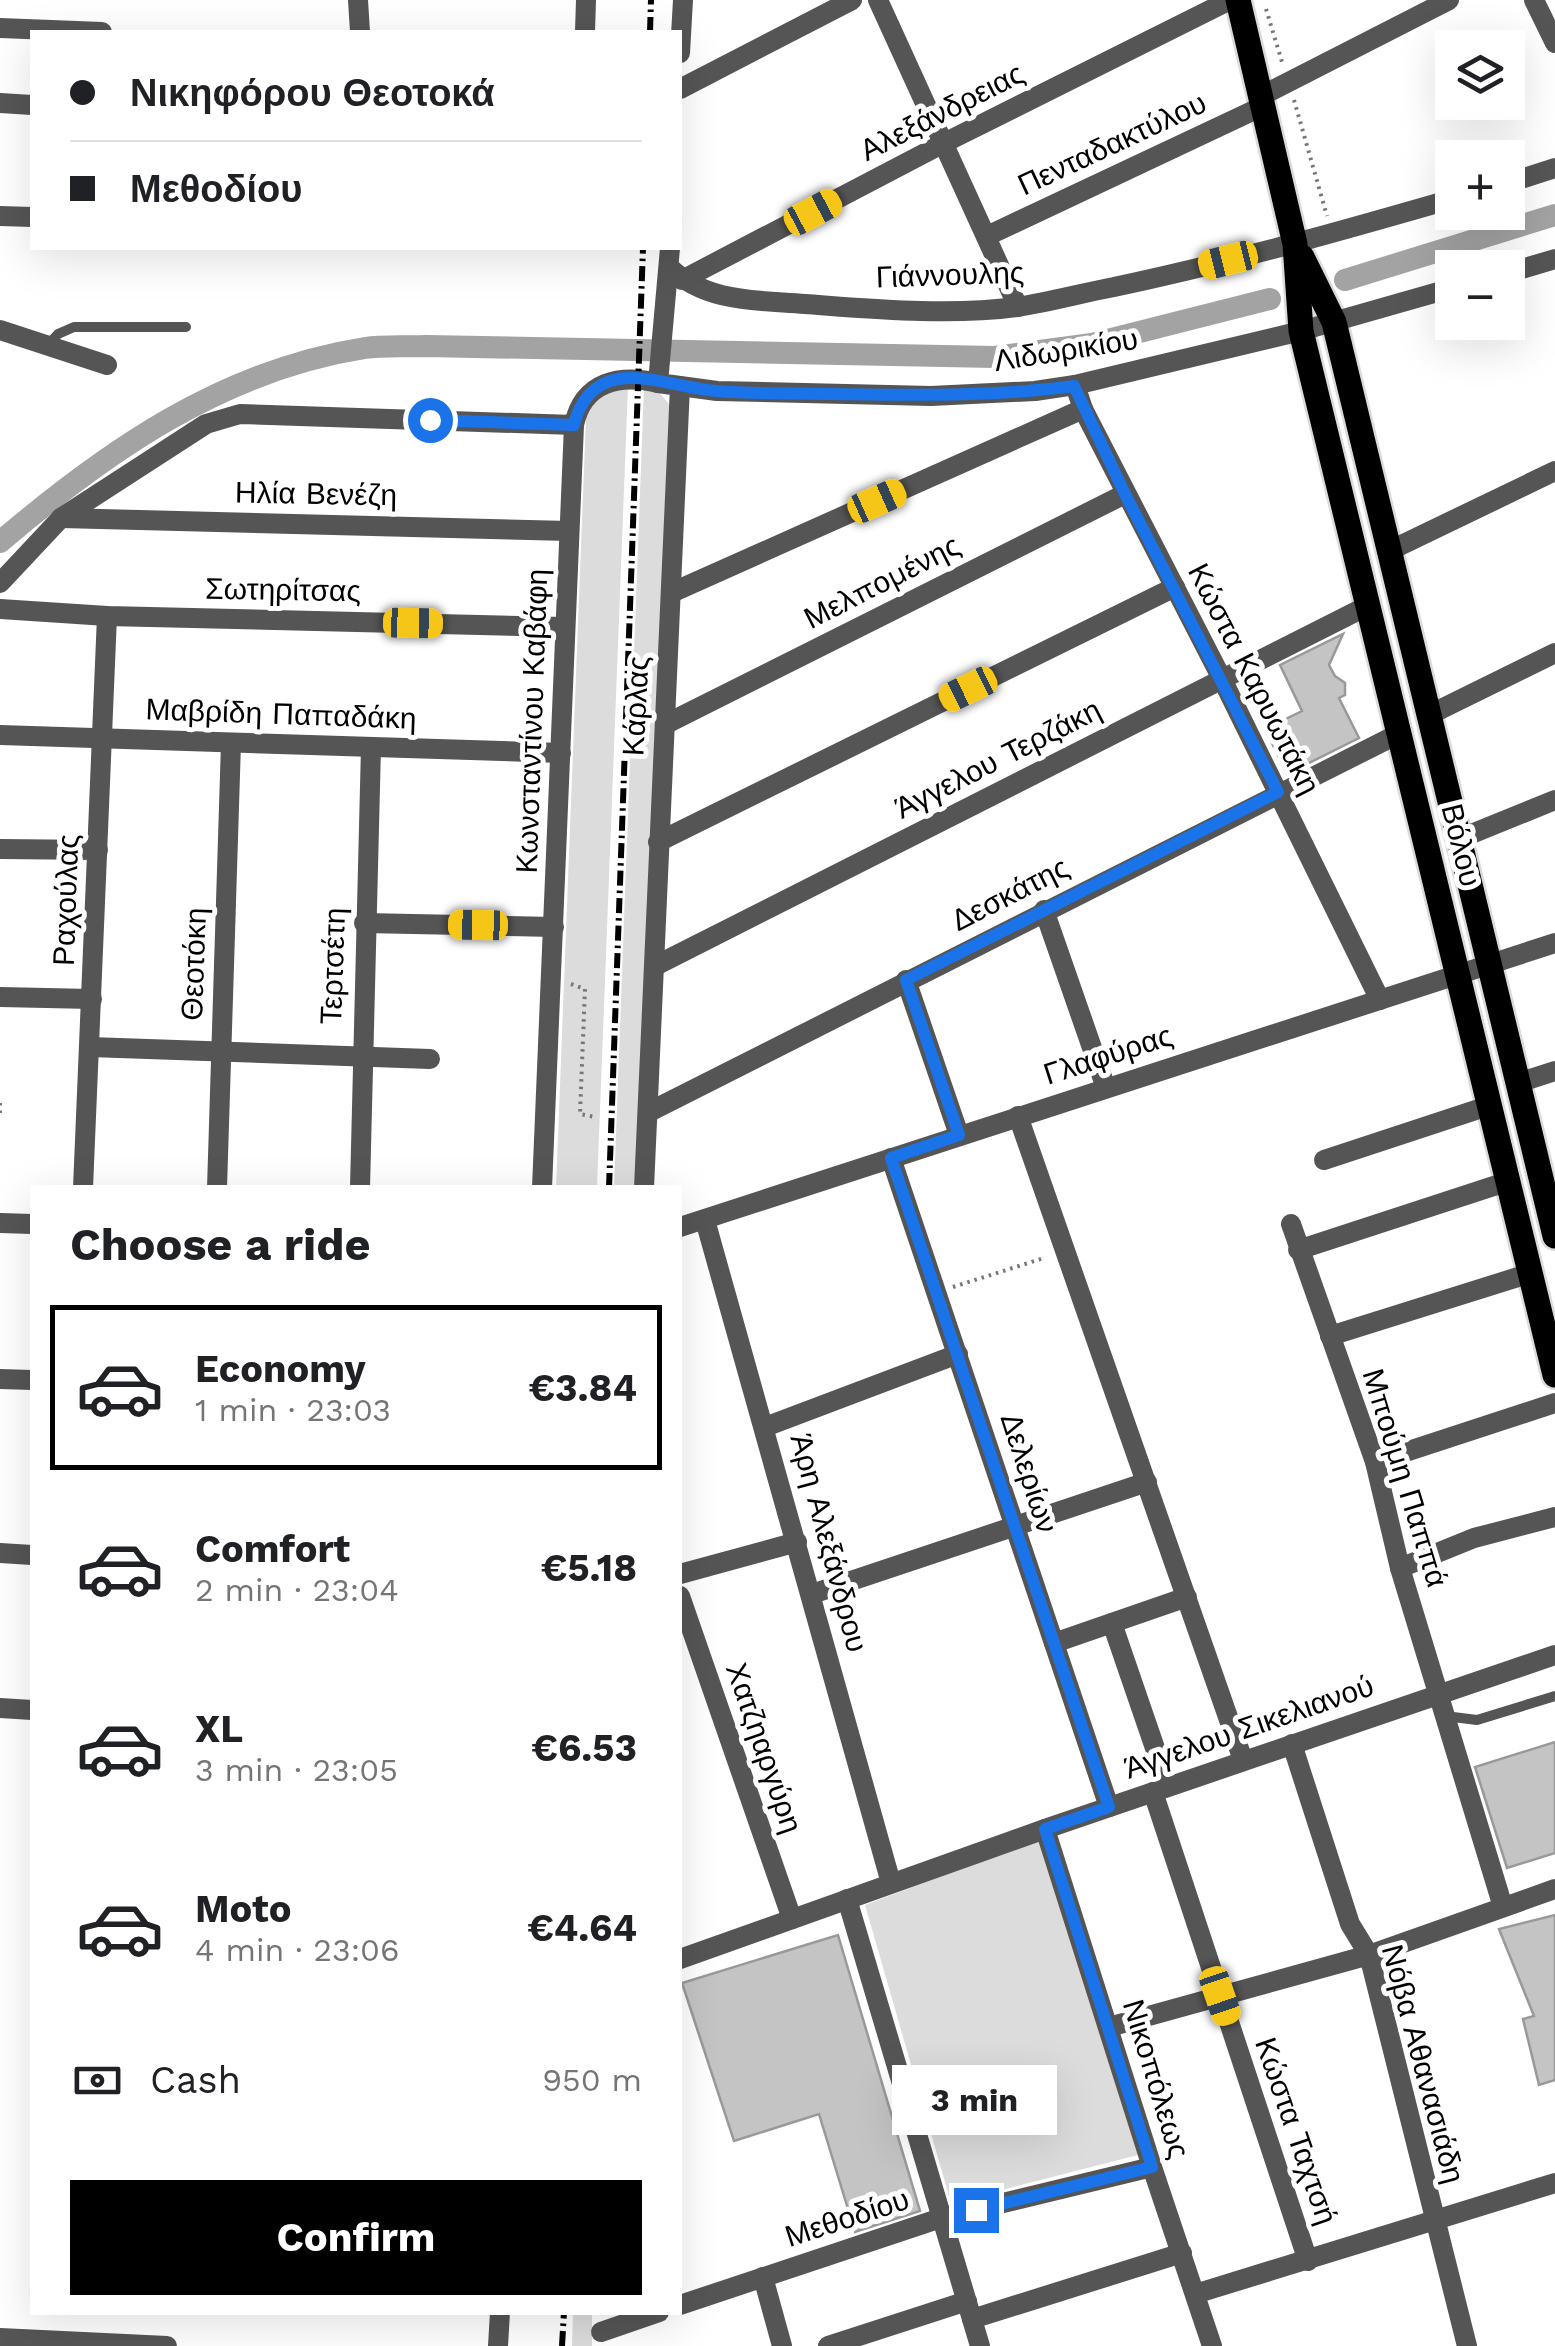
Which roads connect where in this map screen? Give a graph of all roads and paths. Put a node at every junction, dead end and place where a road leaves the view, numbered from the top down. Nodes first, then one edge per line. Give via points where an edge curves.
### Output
1 (358, 0) edge
2 (586, 0) edge
3 (682, 0) edge
4 (852, 0) edge
5 (878, 0) edge
6 (1230, 0) edge
7 (1238, 0) edge
8 (1263, 0) edge
9 (1449, 0) edge
10 (1534, 0) edge
11 (0, 28) edge
12 (51, 30) edge
13 (360, 30) edge
14 (585, 30) edge
15 (681, 30) edge
16 (1555, 43) edge
17 (1288, 83) junction
18 (682, 88) edge
19 (1262, 101) junction
20 (0, 103) edge
21 (30, 105) edge
22 (944, 144) junction
23 (1555, 168) edge
24 (1525, 178) edge
25 (1435, 204) edge
26 (0, 216) edge
27 (30, 217) edge
28 (1332, 234) junction
29 (986, 236) junction
30 (1295, 244) junction
31 (674, 265) edge
32 (1553, 265) edge
33 (1525, 270) edge
34 (1435, 293) edge
35 (1018, 307) junction
36 (1334, 322) junction
37 (186, 326) dead end
38 (0, 330) edge
39 (1301, 330) junction
40 (48, 346) junction
41 (107, 365) dead end
42 (659, 378) junction
43 (680, 386) junction
44 (1074, 386) junction
45 (1083, 409) junction
46 (574, 425) junction
47 (1555, 471) edge
48 (1125, 494) junction
49 (61, 518) junction
50 (569, 531) junction
51 (1389, 552) junction
52 (0, 583) edge
53 (1175, 587) junction
54 (670, 593) junction
55 (1369, 605) junction
56 (0, 609) edge
57 (108, 616) junction
58 (566, 627) junction
59 (1555, 653) edge
60 (1222, 680) junction
61 (1429, 715) junction
62 (666, 724) junction
63 (1400, 732) junction
64 (0, 735) edge
65 (103, 738) junction
66 (231, 743) junction
67 (371, 747) junction
68 (561, 753) junction
69 (1278, 792) junction
70 (1555, 800) edge
71 (1459, 839) junction
72 (658, 842) junction
73 (0, 849) edge
74 (98, 850) junction
75 (1044, 910) junction
76 (364, 923) junction
77 (554, 927) junction
78 (1555, 943) edge
79 (1490, 965) junction
80 (655, 966) junction
81 (1460, 975) junction
82 (552, 978) junction
83 (906, 980) junction
84 (0, 998) edge
85 (92, 998) junction
86 (1380, 1000) junction
87 (90, 1047) junction
88 (222, 1052) junction
89 (361, 1057) junction
90 (430, 1059) dead end
91 (1555, 1071) edge
92 (1518, 1083) junction
93 (1106, 1088) junction
94 (0, 1103) edge
95 (1490, 1104) junction
96 (649, 1112) junction
97 (1018, 1116) junction
98 (0, 1117) edge
99 (595, 1117) dead end
100 (959, 1135) junction
101 (891, 1158) junction
102 (1324, 1160) dead end
103 (1509, 1182) junction
104 (83, 1185) edge
105 (218, 1185) edge
106 (360, 1185) edge
107 (542, 1185) edge
108 (644, 1185) edge
109 (706, 1220) junction
110 (0, 1223) edge
111 (30, 1224) edge
112 (1291, 1224) dead end
113 (1554, 1224) edge
114 (682, 1226) edge
115 (1068, 1250) junction
116 (1298, 1250) junction
117 (1530, 1273) junction
118 (936, 1292) junction
119 (1330, 1336) junction
120 (958, 1354) junction
121 (1555, 1375) edge
122 (0, 1378) edge
123 (30, 1380) edge
124 (0, 1398) edge
125 (1555, 1403) edge
126 (766, 1426) junction
127 (1375, 1462) junction
128 (1147, 1482) junction
129 (1555, 1517) edge
130 (1015, 1526) junction
131 (797, 1542) junction
132 (0, 1553) edge
133 (30, 1555) edge
134 (1400, 1568) junction
135 (682, 1573) edge
136 (812, 1594) junction
137 (1187, 1597) junction
138 (682, 1602) edge
139 (1112, 1622) junction
140 (1054, 1642) junction
141 (1555, 1655) edge
142 (1438, 1694) junction
143 (1555, 1696) edge
144 (0, 1708) edge
145 (30, 1710) edge
146 (1445, 1716) junction
147 (1292, 1744) junction
148 (1243, 1760) junction
149 (1160, 1789) junction
150 (1109, 1807) junction
151 (1045, 1829) junction
152 (891, 1884) junction
153 (1555, 1888) edge
154 (847, 1899) junction
155 (1503, 1907) junction
156 (792, 1919) junction
157 (1369, 1954) junction
158 (682, 1959) edge
159 (1220, 1996) junction
160 (1110, 2027) junction
161 (1152, 2167) junction
162 (1555, 2184) edge
163 (940, 2218) junction
164 (1434, 2219) junction
165 (1182, 2253) junction
166 (1308, 2261) junction
167 (763, 2277) junction
168 (1195, 2294) junction
169 (682, 2305) edge
170 (969, 2310) junction
171 (500, 2315) edge
172 (649, 2315) edge
173 (601, 2330) edge
174 (0, 2338) edge
175 (167, 2346) edge
176 (498, 2346) edge
177 (782, 2346) edge
178 (828, 2346) edge
179 (980, 2346) edge
180 (1212, 2346) edge
181 (1468, 2346) edge

1 - 13 street
2 - 14 street
3 - 15 street
4 - 18 street
5 - 22 street
6 - 22 street, Αλεξάνδρειας
7 - 19 main road
8 - 17 path
9 - 17 street, Πενταδακτύλου
10 - 16 street
11 - 12 street
17 - 19 street, Πενταδακτύλου
17 - 28 path
19 - 29 street, Πενταδακτύλου
19 - 30 main road
20 - 21 street
22 - 29 street
22 - 31 street, Αλεξάνδρειας
23 - 24 street
25 - 28 street, Γιάννουλης
26 - 27 street
28 - 30 street, Γιάννουλης
29 - 35 street
30 - 35 street, Γιάννουλης
30 - 36 main road, Βόλου
30 - 39 main road, Βόλου
31 - 35 street, Γιάννουλης via 715,295 742,299 878,309
31 - 42 street via 664,302
32 - 33 street
34 - 36 street, Λιδωρικίου
36 - 39 street, Λιδωρικίου
36 - 51 main road, Βόλου
37 - 40 lane via 74,328
38 - 40 street
39 - 44 street, Λιδωρικίου
39 - 55 main road, Βόλου
40 - 41 street
42 - 43 street
42 - 46 street via 605,383 585,400
43 - 44 street, Λιδωρικίου via 931,396
43 - 54 street, Κάρλας
44 - 45 street, Κώστα Καρυωτάκη
45 - 48 street, Κώστα Καρυωτάκη
45 - 54 street
46 - 49 street via 228,416
46 - 50 street, Κωνσταντίνου Καβάφη
47 - 51 street
48 - 53 street, Κώστα Καρυωτάκη
48 - 62 street, Μελπομένης
49 - 50 street, Ηλία Βενέζη
49 - 52 street
50 - 58 street, Κωνσταντίνου Καβάφη
51 - 61 main road, Βόλου
53 - 60 street, Κώστα Καρυωτάκη
53 - 72 street
54 - 62 street, Κάρλας
55 - 60 street, Άγγελου Τερζάκη
55 - 63 main road, Βόλου
56 - 57 street, Σωτηρίτσας
57 - 58 street, Σωτηρίτσας
57 - 65 street, Ραχούλας
58 - 68 street, Κωνσταντίνου Καβάφη
59 - 61 street
60 - 69 street, Κώστα Καρυωτάκη
60 - 80 street, Άγγελου Τερζάκη
61 - 71 main road, Βόλου
62 - 72 street, Κάρλας
63 - 69 street, Δεσκάτης
63 - 81 main road, Βόλου
64 - 65 street, Μαβρίδη Παπαδάκη
65 - 66 street, Μαβρίδη Παπαδάκη
65 - 74 street, Ραχούλας
66 - 67 street, Μαβρίδη Παπαδάκη
66 - 88 street, Θεοτόκη
67 - 68 street, Μαβρίδη Παπαδάκη
67 - 76 street, Τερτσέτη
68 - 77 street, Κωνσταντίνου Καβάφη
69 - 75 street, Δεσκάτης
69 - 86 street, Κώστα Καρυωτάκη
70 - 71 street
71 - 79 main road, Βόλου
72 - 80 street, Κάρλας
73 - 74 street
74 - 85 street, Ραχούλας
75 - 83 street, Δεσκάτης
75 - 93 street
76 - 77 street
76 - 89 street, Τερτσέτη
77 - 82 street, Κωνσταντίνου Καβάφη
78 - 79 street, Γλαφύρας
79 - 81 street, Γλαφύρας
79 - 92 main road, Βόλου
80 - 96 street, Κάρλας
81 - 86 street, Γλαφύρας
81 - 95 main road, Βόλου
82 - 99 path via 586,989 580,1114
82 - 107 street, Κωνσταντίνου Καβάφη
83 - 96 street, Δεσκάτης
83 - 100 street
84 - 85 street
85 - 87 street, Ραχούλας
86 - 93 street, Γλαφύρας
87 - 88 street
87 - 104 street, Ραχούλας
88 - 89 street
88 - 105 street, Θεοτόκη
89 - 90 street
89 - 106 street, Τερτσέτη
91 - 92 street
92 - 113 main road, Βόλου
93 - 97 street, Γλαφύρας
94 - 98 path
95 - 102 street
95 - 103 main road, Βόλου
96 - 108 street, Κάρλας
97 - 100 street, Γλαφύρας
97 - 115 street
100 - 101 street, Γλαφύρας
101 - 109 street, Γλαφύρας
101 - 118 street, Δελερίων
103 - 116 street
103 - 117 main road, Βόλου
109 - 114 street, Γλαφύρας
109 - 126 street, Άρη Αλεξάνδρου
110 - 111 street
112 - 116 street, Μπούμη Παππά
115 - 118 path
115 - 128 street
116 - 119 street, Μπούμη Παππά
117 - 119 street
117 - 121 main road, Βόλου
118 - 120 street, Δελερίων
119 - 127 street, Μπούμη Παππά
120 - 126 street
120 - 130 street, Δελερίων
122 - 123 street
122 - 124 street
125 - 127 street
126 - 131 street, Άρη Αλεξάνδρου
127 - 134 street, Μπούμη Παππά
128 - 130 street
128 - 137 street
129 - 134 street via 1474,1538
130 - 136 street
130 - 140 street, Δελερίων
131 - 135 street
131 - 136 street, Άρη Αλεξάνδρου
132 - 133 street
134 - 142 street, Μπούμη Παππά
136 - 152 street, Άρη Αλεξάνδρου
137 - 139 street
137 - 148 street
138 - 156 street, Χατζηαργύρη
139 - 140 street
139 - 149 street, Κώστα Ταχτσή
140 - 150 street, Δελερίων
141 - 142 street, Άγγελου Σικελιανού
142 - 146 street, Μπούμη Παππά
142 - 147 street, Άγγελου Σικελιανού
143 - 146 lane via 1476,1720
144 - 145 street
146 - 155 street, Μπούμη Παππά
147 - 148 street, Άγγελου Σικελιανού
147 - 157 street, Νόβα Αθανασιάδη via 1350,1924
148 - 149 street, Άγγελου Σικελιανού
149 - 150 street, Άγγελου Σικελιανού
149 - 159 street, Κώστα Ταχτσή
150 - 151 street, Άγγελου Σικελιανού
151 - 152 street, Άγγελου Σικελιανού
151 - 160 street, Νικοπόλεως
152 - 154 street, Άγγελου Σικελιανού
153 - 155 street
154 - 156 street, Άγγελου Σικελιανού
154 - 163 street
155 - 157 street
156 - 158 street, Άγγελου Σικελιανού
157 - 159 street
157 - 164 street, Νόβα Αθανασιάδη
159 - 160 street
159 - 166 street, Κώστα Ταχτσή
160 - 161 street, Νικοπόλεως
161 - 163 street, Μεθοδίου
161 - 165 street, Νικοπόλεως
162 - 164 street
163 - 167 street, Μεθοδίου
163 - 170 street
164 - 166 street
164 - 181 street, Νόβα Αθανασιάδη
165 - 168 street, Νικοπόλεως
165 - 170 street
166 - 168 street
167 - 169 street, Μεθοδίου
167 - 177 street
168 - 180 street, Νικοπόλεως
170 - 178 street
170 - 179 street
171 - 176 street
172 - 173 street
174 - 175 street

